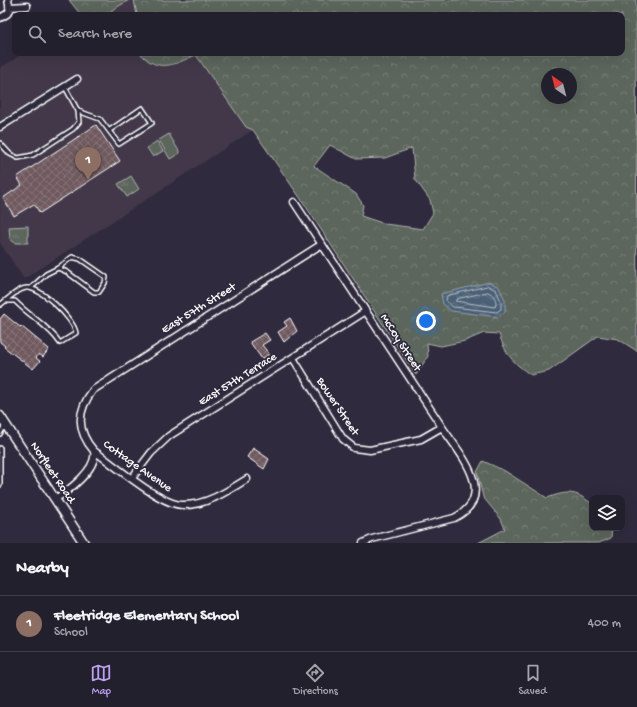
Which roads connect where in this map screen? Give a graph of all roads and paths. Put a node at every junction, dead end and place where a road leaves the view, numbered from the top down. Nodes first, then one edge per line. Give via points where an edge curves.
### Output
1 (8, 0) edge
2 (27, 6) dead end
3 (9, 7) junction
4 (0, 18) edge
5 (77, 79) dead end
6 (65, 87) junction
7 (78, 111) junction
8 (0, 127) edge
9 (110, 130) junction
10 (0, 143) edge
11 (294, 202) dead end
12 (322, 244) junction
13 (58, 268) junction
14 (32, 287) junction
15 (6, 301) junction
16 (0, 305) edge
17 (366, 311) junction
18 (293, 358) junction
19 (89, 395) joint
20 (0, 416) edge
21 (6, 425) junction
22 (442, 427) junction
23 (0, 434) edge
24 (0, 448) edge
25 (94, 451) junction
26 (132, 478) junction
27 (247, 479) dead end
28 (0, 485) edge
29 (55, 499) junction
30 (84, 543) edge
31 (363, 543) edge

1 - 3 street
2 - 3 street
3 - 4 street via 7,14
5 - 6 street
6 - 7 lane
6 - 8 street
7 - 9 lane via 100,119
7 - 10 lane via 79,122 73,129 33,155 18,158 10,154
9 - 9 lane via 119,144 152,123 142,108
11 - 12 street, McCoy Street
12 - 17 street, McCoy Street
12 - 19 street, East 57th Street via 93,390
13 - 13 lane via 94,292 99,292 106,283 106,277 80,259 72,257
13 - 14 lane via 46,274
14 - 15 lane via 23,288
14 - 15 lane via 58,306 75,326 76,334 60,343 54,334 15,301
15 - 16 lane
17 - 18 street, East 57th Terrace
17 - 22 street, McCoy Street
18 - 22 street, Bower Street via 343,439 354,448 370,450 421,439
18 - 26 street, East 57th Terrace via 169,436 151,452
19 - 25 street, Cottage Avenue via 80,417 81,428
20 - 21 street, Norfleet Road
21 - 23 lane
21 - 29 street, Norfleet Road
22 - 31 street, McCoy Street via 475,483 474,499 468,509 454,518
24 - 28 lane
25 - 26 street, Cottage Avenue
25 - 29 street via 93,460 83,477
26 - 27 street, Cottage Avenue via 163,500 183,505 214,497
29 - 30 street, Norfleet Road

